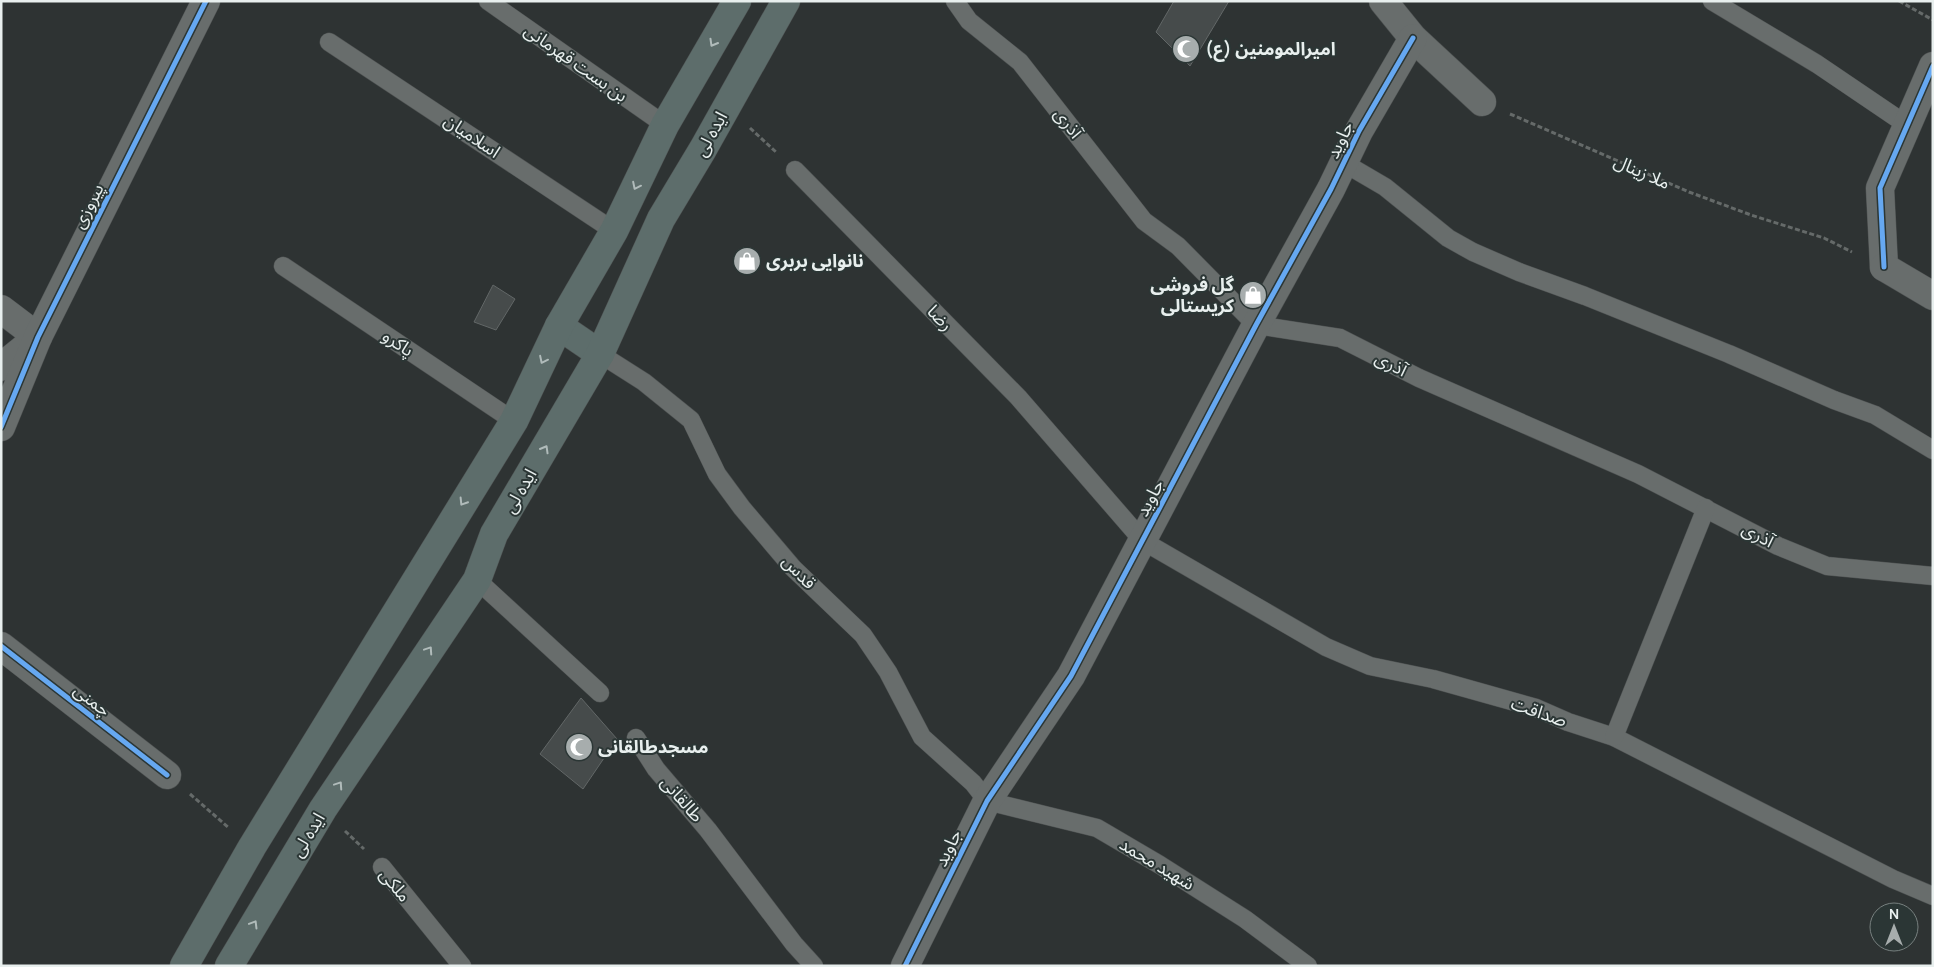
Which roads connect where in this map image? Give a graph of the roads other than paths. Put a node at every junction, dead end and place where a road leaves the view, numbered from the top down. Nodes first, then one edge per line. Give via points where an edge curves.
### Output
1 (206, 1) edge
2 (488, 1) edge
3 (738, 1) edge
4 (786, 1) edge
5 (955, 1) edge
6 (1383, 1) edge
7 (1712, 1) edge
8 (1413, 38) junction
9 (329, 42) dead end
10 (1933, 66) edge
11 (1482, 102) road end
12 (665, 125) junction
13 (1907, 125) junction
14 (1344, 162) junction
15 (795, 170) road end
16 (614, 231) junction
17 (282, 266) dead end
18 (1933, 296) edge
19 (1, 309) edge
20 (1256, 325) junction
21 (559, 326) junction
22 (38, 337) junction
23 (600, 354) junction
24 (1, 367) edge
25 (514, 421) junction
26 (1, 427) edge
27 (1933, 450) edge
28 (1706, 508) junction
29 (1143, 541) junction
30 (1933, 576) edge
31 (477, 580) junction
32 (1, 646) edge
33 (600, 693) dead end
34 (1614, 737) junction
35 (636, 738) dead end
36 (167, 775) road end
37 (987, 801) junction
38 (382, 868) road end
39 (1933, 896) edge
40 (184, 966) edge
41 (229, 966) edge
42 (462, 966) edge
43 (814, 966) edge
44 (905, 966) edge
45 (1308, 966) edge

1 - 22 street, پیروزی
2 - 12 lane, بن بست قهرمانی
3 -> 12 main road
4 - 23 main road, ایده لى via 661,219
5 - 20 lane, آذری via 969,21 1020,62 1144,221 1178,246
6 - 8 street
7 - 13 lane via 1817,64
8 - 11 street
8 - 14 street, جاوید
9 - 16 lane, اسلامیان
10 - 13 street
12 -> 16 main road
13 - 18 street via 1880,188 1884,268
14 - 20 street, جاوید
14 - 27 lane via 1385,187 1448,238 1473,252 1875,415
15 - 29 lane, رضا via 1018,397
16 - 21 main road
17 - 25 lane, پاکرو
19 - 22 street
20 - 28 lane, آذری via 1340,338 1419,378 1638,474
20 - 29 street, جاوید
21 - 23 main road
21 -> 25 main road
22 - 24 street
22 - 26 street, پیروزی
31 -> 23 main road, ایده لى via 494,534
23 - 37 lane, قدس via 644,382 691,420 717,474 742,508 793,568 863,635 888,672 922,737
25 -> 40 main road via 252,847
28 - 30 lane, آذری via 1778,546 1828,566
28 - 34 lane
29 - 34 lane, صداقت via 1326,647 1370,666 1433,679 1536,708
29 - 37 street, جاوید via 1071,676
31 - 33 lane
41 -> 31 main road, ایده لى via 323,809
32 - 36 street, چمنی
34 - 39 lane, صداقت
35 - 43 lane, طالقانی via 782,930
37 - 44 street, جاوید
37 - 45 lane, شهید محمد via 1097,828 1245,919
38 - 42 lane, ملکی

